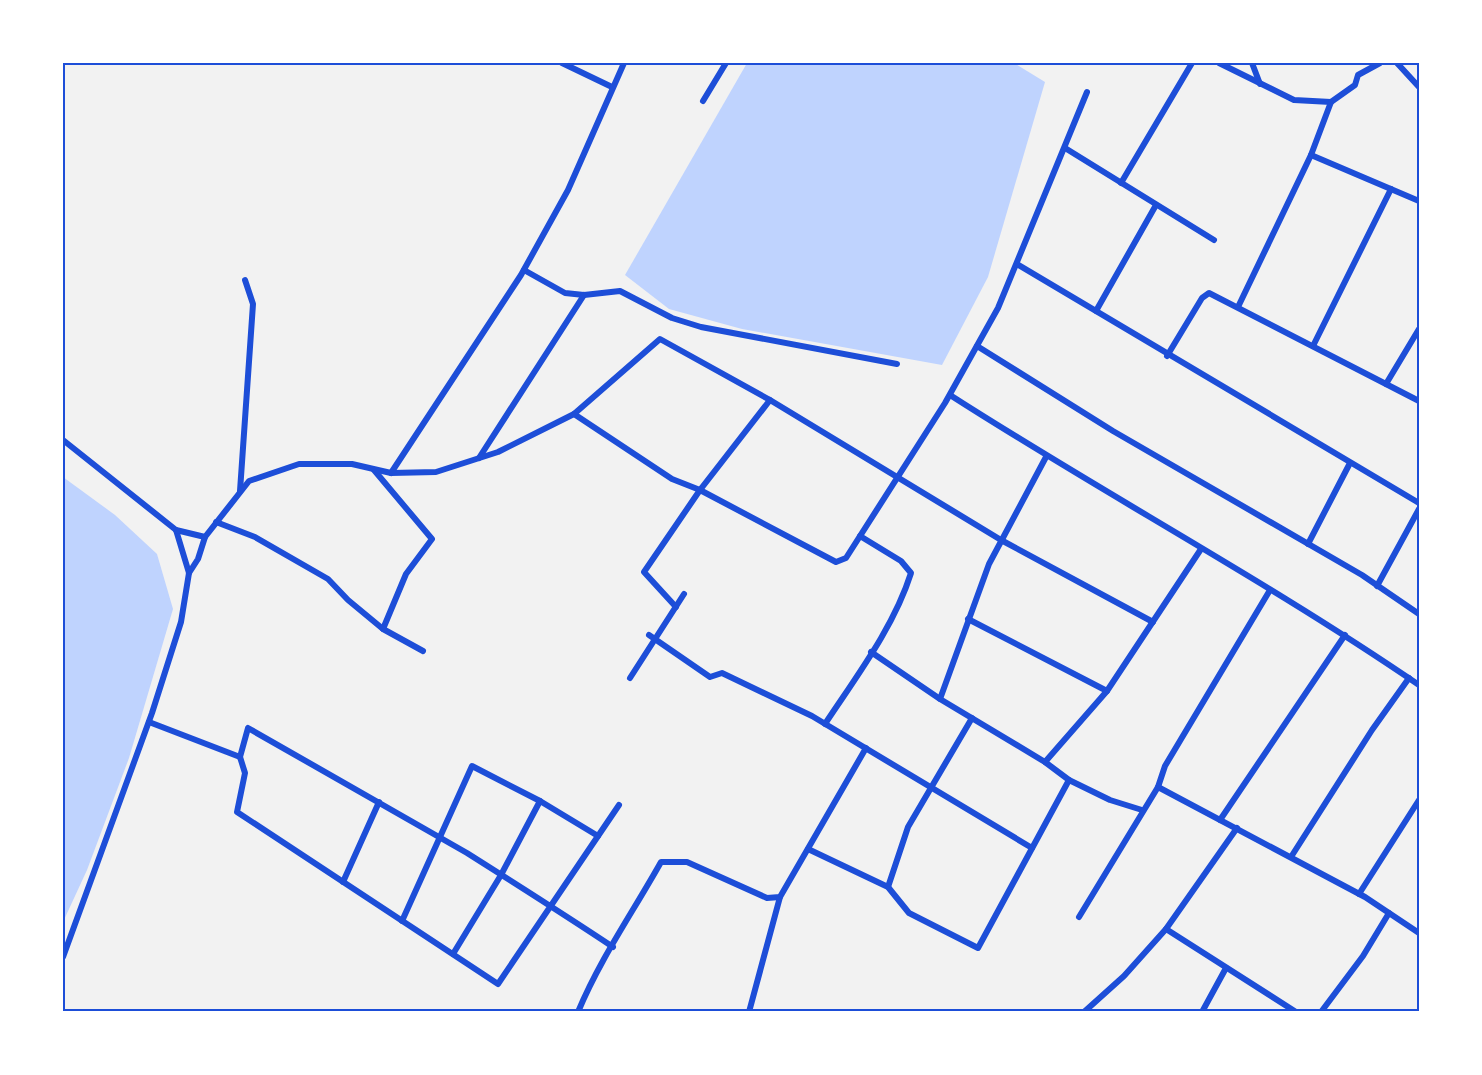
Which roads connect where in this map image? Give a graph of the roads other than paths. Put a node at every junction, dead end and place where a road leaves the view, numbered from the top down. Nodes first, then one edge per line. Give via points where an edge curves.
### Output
1 (562, 63) edge
2 (624, 63) edge
3 (726, 63) edge
4 (1192, 63) edge
5 (1219, 63) edge
6 (1252, 63) edge
7 (1359, 63) edge
8 (1380, 63) edge
9 (1397, 63) edge
10 (1363, 72) junction
11 (1260, 85) junction
12 (612, 87) junction
13 (1419, 87) edge
14 (1087, 92) dead end
15 (703, 101) dead end
16 (1331, 102) junction
17 (1065, 148) junction
18 (1311, 155) junction
19 (1121, 183) junction
20 (1391, 189) junction
21 (1419, 201) edge
22 (1156, 205) junction
23 (1214, 240) dead end
24 (1017, 264) junction
25 (524, 270) junction
26 (245, 280) dead end
27 (584, 295) junction
28 (1238, 307) junction
29 (1096, 311) junction
30 (1419, 329) edge
31 (977, 346) junction
32 (1313, 346) junction
33 (1167, 356) junction
34 (897, 364) dead end
35 (1386, 384) junction
36 (950, 395) junction
37 (770, 400) junction
38 (1419, 401) edge
39 (574, 414) junction
40 (63, 441) edge
41 (1046, 457) junction
42 (478, 458) junction
43 (1350, 463) junction
44 (373, 469) junction
45 (391, 473) junction
46 (898, 477) junction
47 (700, 490) junction
48 (240, 492) junction
49 (1419, 503) edge
50 (1419, 509) edge
51 (216, 522) junction
52 (176, 530) junction
53 (860, 536) junction
54 (205, 537) junction
55 (1001, 540) junction
56 (1308, 544) junction
57 (1201, 549) junction
58 (189, 573) junction
59 (1377, 586) junction
60 (1270, 590) junction
61 (684, 594) dead end
62 (676, 607) junction
63 (1419, 614) edge
64 (968, 619) junction
65 (1153, 622) junction
66 (382, 629) junction
67 (649, 635) dead end
68 (1345, 635) junction
69 (656, 640) junction
70 (423, 651) dead end
71 (872, 652) junction
72 (630, 678) dead end
73 (1409, 678) junction
74 (1419, 685) edge
75 (1107, 691) junction
76 (940, 699) junction
77 (972, 718) junction
78 (149, 722) junction
79 (825, 724) junction
80 (866, 748) junction
81 (240, 757) junction
82 (1046, 762) junction
83 (1069, 780) junction
84 (932, 787) junction
85 (1158, 787) junction
86 (1419, 800) edge
87 (540, 801) junction
88 (379, 802) junction
89 (619, 805) dead end
90 (1142, 810) junction
91 (1220, 820) junction
92 (1237, 828) junction
93 (598, 836) junction
94 (439, 837) junction
95 (1032, 848) junction
96 (808, 849) junction
97 (1291, 857) junction
98 (501, 875) junction
99 (343, 882) junction
100 (888, 887) junction
101 (1359, 894) junction
102 (780, 897) junction
103 (552, 907) junction
104 (1389, 913) junction
105 (1079, 917) dead end
106 (402, 921) junction
107 (1166, 929) junction
108 (1419, 933) edge
109 (613, 947) junction
110 (453, 954) junction
111 (63, 957) edge
112 (1226, 968) junction
113 (579, 1012) edge
114 (749, 1012) edge
115 (1084, 1012) edge
116 (1202, 1012) edge
117 (1296, 1012) edge
118 (1321, 1012) edge

1 - 12 street
2 - 12 street
3 - 15 street
4 - 19 street
5 - 11 street
6 - 11 street
7 - 10 street
8 - 10 street
9 - 13 street
10 - 16 street via 1354,85
11 - 16 street via 1294,100
12 - 25 street via 568,190
14 - 17 street
16 - 18 street
17 - 19 street
17 - 24 street
18 - 20 street
18 - 28 street
19 - 22 street
20 - 21 street
20 - 32 street
22 - 23 street
22 - 29 street
24 - 29 street
24 - 31 street
25 - 27 street via 565,293
25 - 45 street
26 - 48 street via 253,304
27 - 34 street via 620,291 672,318 701,327
27 - 42 street
28 - 32 street
28 - 33 street via 1209,292
29 - 33 street
30 - 35 street
31 - 36 street
31 - 56 street via 1113,431
32 - 35 street
33 - 43 street
35 - 38 street
36 - 41 street
36 - 46 street
37 - 39 street via 660,339
37 - 46 street
37 - 47 street
39 - 42 street
39 - 47 street via 672,479
40 - 52 street
41 - 55 street
41 - 57 street
42 - 45 street via 436,472
43 - 49 street
43 - 56 street
44 - 45 street
44 - 48 street via 352,464 300,464 249,481
44 - 66 street via 432,539 406,574
46 - 53 street
46 - 55 street
47 - 53 street via 836,562 846,558
47 - 62 street via 644,572
48 - 51 street
50 - 59 street
51 - 54 street
51 - 66 street via 255,537 328,579
52 - 54 street
52 - 58 street
53 - 71 street via 901,561 911,573
54 - 58 street
55 - 64 street
55 - 65 street
56 - 59 street
57 - 60 street
57 - 65 street
58 - 78 street via 181,622
59 - 63 street
60 - 68 street
60 - 85 street via 1165,766
61 - 62 street
62 - 69 street
64 - 75 street
64 - 76 street
65 - 75 street
66 - 70 street
67 - 69 street
68 - 73 street
68 - 91 street
69 - 72 street
69 - 79 street via 710,676 722,674
71 - 76 street
71 - 79 street
73 - 74 street
73 - 97 street
75 - 82 street
76 - 77 street
77 - 82 street
77 - 84 street
78 - 81 street
78 - 111 street
79 - 80 street
80 - 84 street
80 - 96 street
81 - 88 street via 248,728
81 - 99 street via 245,773 237,812
82 - 83 street
83 - 90 street
83 - 95 street
84 - 95 street
84 - 100 street via 908,826
85 - 90 street
85 - 91 street
86 - 101 street
87 - 93 street
87 - 94 street via 472,766
87 - 98 street
88 - 94 street
88 - 99 street
89 - 93 street
90 - 105 street
91 - 92 street
92 - 97 street
92 - 107 street
93 - 103 street
94 - 98 street
94 - 106 street
95 - 100 street via 978,948 909,913
96 - 100 street
96 - 102 street
97 - 101 street
98 - 103 street
98 - 110 street
99 - 106 street
101 - 104 street
102 - 109 street via 767,898 687,862 662,862
102 - 114 street
103 - 109 street
103 - 110 street via 498,984
104 - 108 street
104 - 118 street
106 - 110 street
107 - 112 street
107 - 115 street via 1124,976
109 - 113 street via 595,972
112 - 116 street
112 - 117 street

